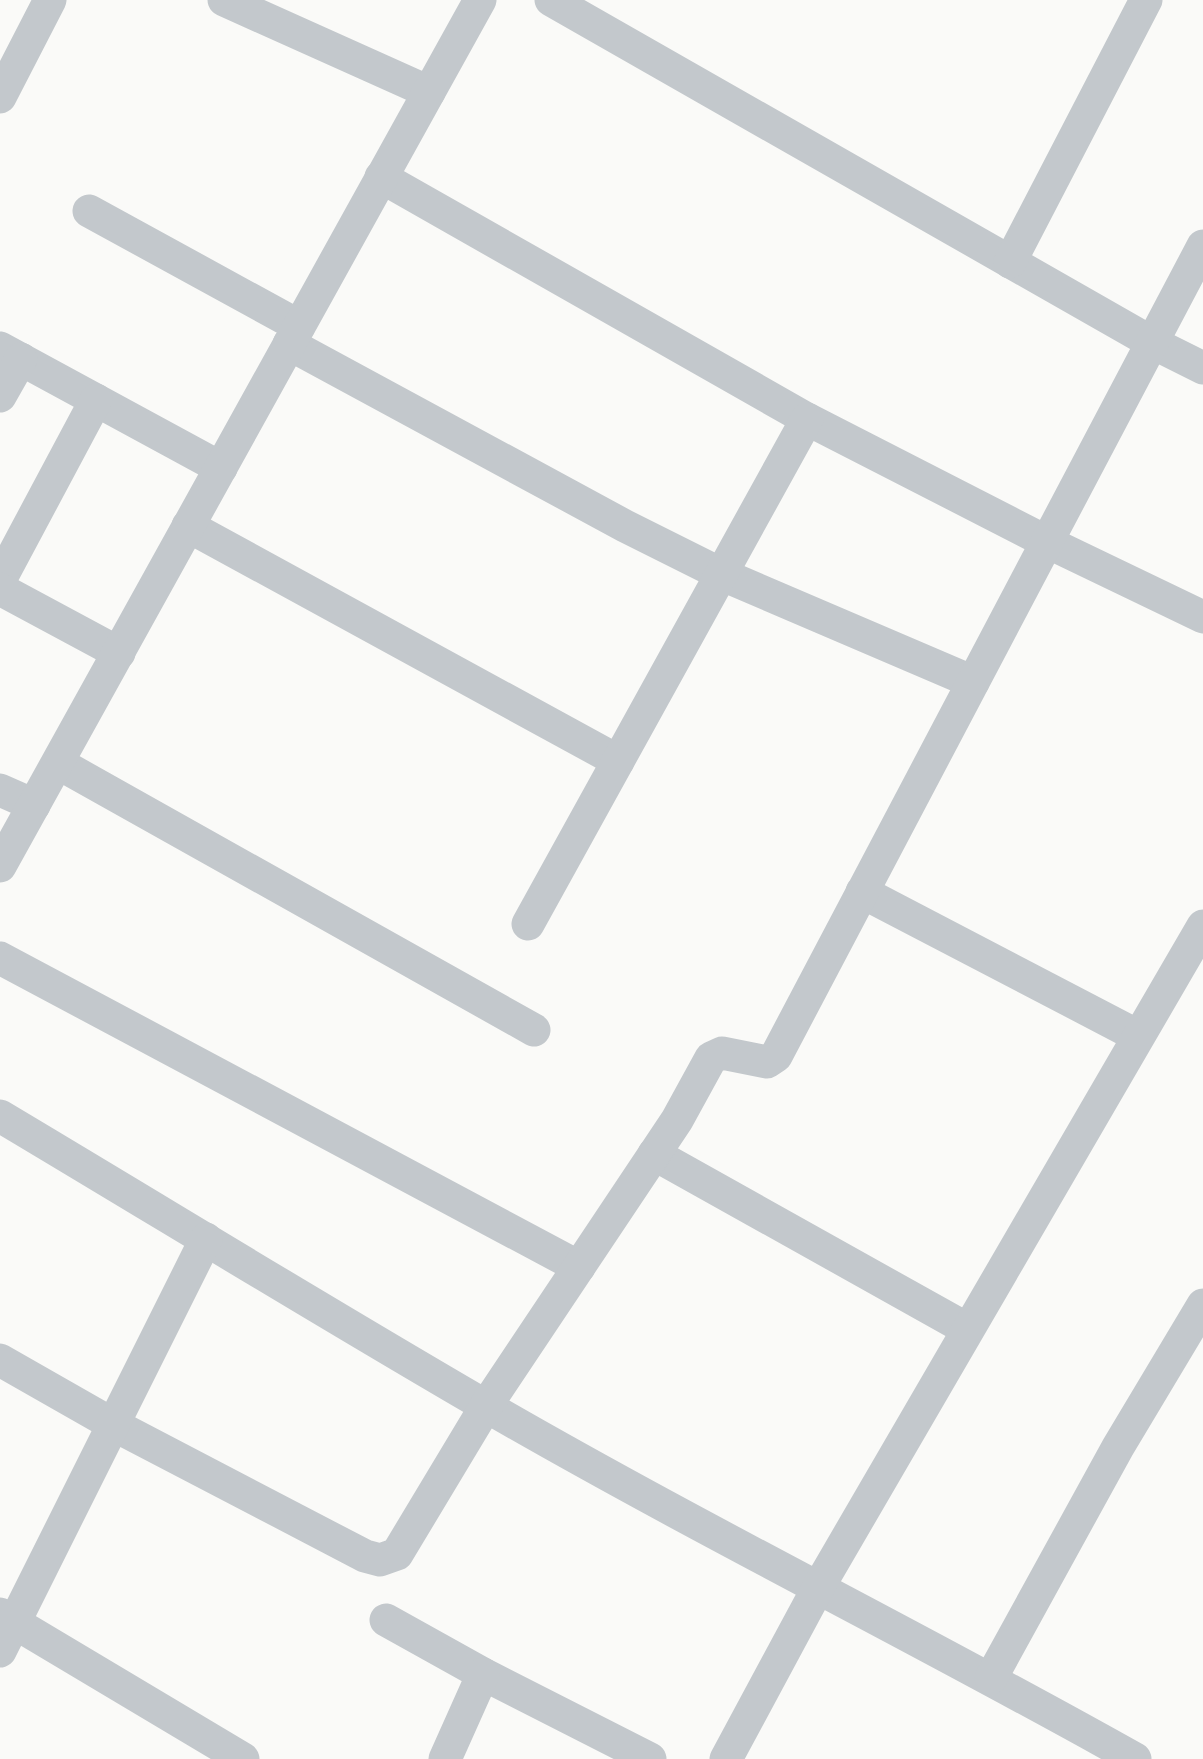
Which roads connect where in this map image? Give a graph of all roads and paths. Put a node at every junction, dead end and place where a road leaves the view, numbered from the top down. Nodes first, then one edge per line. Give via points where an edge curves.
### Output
1 (50, 0) edge
2 (480, 0) edge
3 (550, 0) edge
4 (1146, 0) edge
5 (229, 1) edge
6 (429, 92) junction
7 (0, 97) edge
8 (381, 177) junction
9 (89, 211) dead end
10 (1203, 246) edge
11 (1010, 262) junction
12 (294, 335) junction
13 (1151, 342) junction
14 (11, 353) edge
15 (1203, 368) edge
16 (0, 396) edge
17 (96, 400) junction
18 (807, 419) junction
19 (221, 468) junction
20 (188, 526) junction
21 (1045, 541) junction
22 (723, 575) junction
23 (0, 580) edge
24 (0, 589) edge
25 (1203, 617) edge
26 (119, 653) junction
27 (972, 682) junction
28 (618, 761) junction
29 (58, 763) junction
30 (0, 790) edge
31 (34, 805) junction
32 (0, 866) edge
33 (862, 892) junction
34 (528, 924) dead end
35 (1203, 926) edge
36 (0, 958) edge
37 (534, 1030) dead end
38 (1138, 1036) junction
39 (0, 1116) edge
40 (654, 1154) junction
41 (206, 1239) junction
42 (579, 1267) junction
43 (1203, 1305) edge
44 (967, 1329) junction
45 (0, 1360) edge
46 (486, 1406) junction
47 (114, 1425) junction
48 (818, 1588) junction
49 (386, 1620) dead end
50 (5, 1630) edge
51 (483, 1674) junction
52 (991, 1678) junction
53 (243, 1759) edge
54 (445, 1759) edge
55 (650, 1759) edge
56 (726, 1759) edge
57 (1135, 1759) edge

1 - 7 street
2 - 6 street
3 - 11 street
4 - 11 street
5 - 6 street
6 - 8 street
8 - 12 street
8 - 18 street
9 - 12 street
10 - 13 street
11 - 13 street
12 - 19 street
12 - 22 street via 626,526
13 - 15 street
13 - 21 street
14 - 16 street
14 - 17 street
17 - 19 street
17 - 23 street
18 - 21 street
18 - 22 street
19 - 20 street
20 - 26 street
20 - 28 street
21 - 25 street
21 - 27 street
22 - 27 street
22 - 28 street
24 - 26 street
26 - 29 street
27 - 33 street
28 - 34 street
29 - 31 street
29 - 37 street
30 - 31 street
31 - 32 street
33 - 38 street
33 - 40 street via 776,1056 767,1062 722,1053 711,1058
35 - 38 street
36 - 42 street
38 - 44 street
39 - 41 street
40 - 42 street
40 - 44 street
41 - 46 street
41 - 47 street
42 - 46 street
43 - 52 street
44 - 48 street
45 - 47 street
46 - 47 street via 397,1554 381,1560 365,1557
46 - 48 street
47 - 50 street
48 - 52 street
48 - 56 street
49 - 51 street
50 - 53 street
51 - 54 street
51 - 55 street
52 - 57 street

